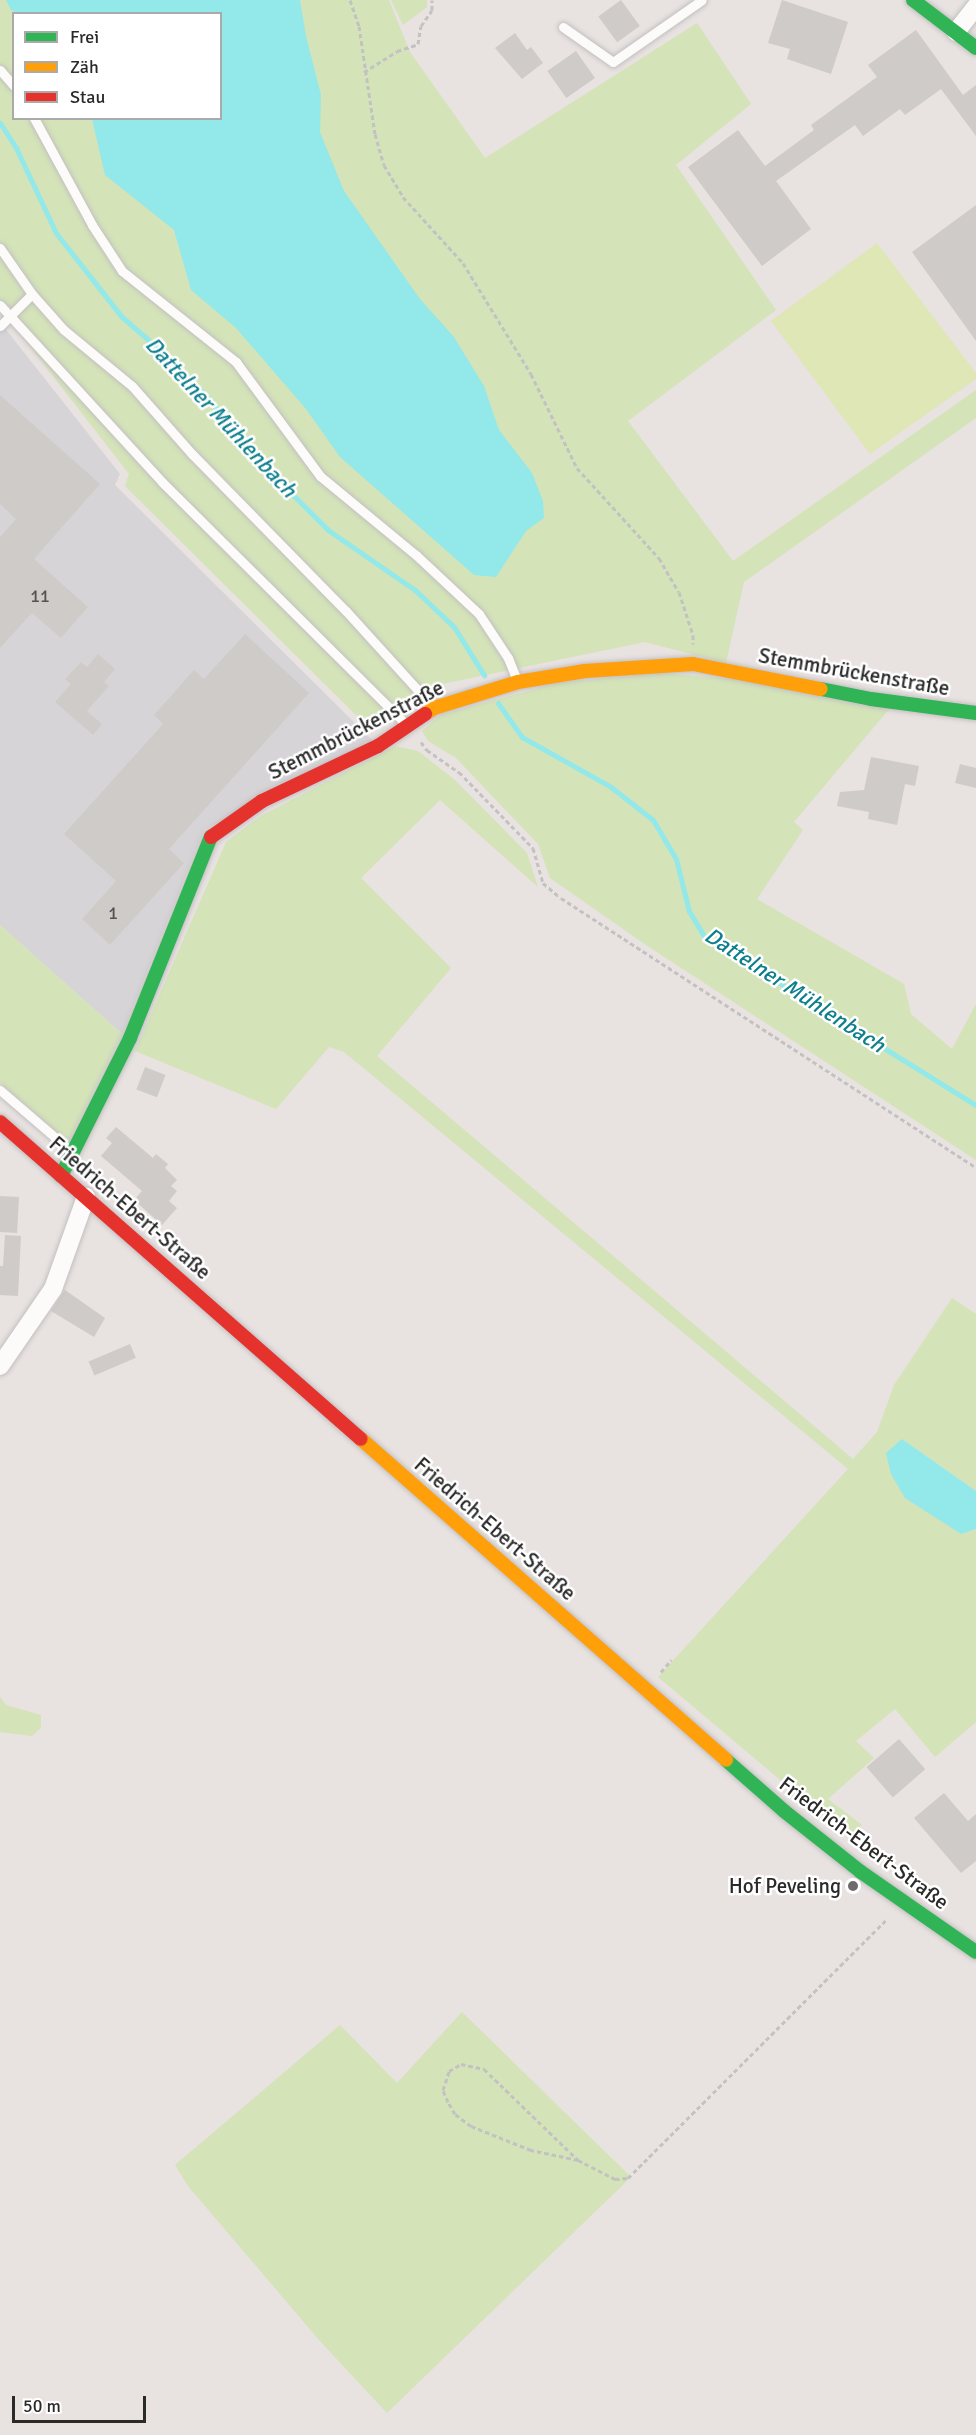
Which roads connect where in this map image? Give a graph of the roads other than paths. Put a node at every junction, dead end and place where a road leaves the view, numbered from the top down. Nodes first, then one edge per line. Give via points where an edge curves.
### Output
1 (702, 0) edge
2 (913, 0) edge
3 (976, 6) edge
4 (563, 27) dead end
5 (956, 32) junction
6 (976, 48) edge
7 (0, 70) edge
8 (12, 84) edge
9 (35, 120) edge
10 (0, 248) edge
11 (32, 294) junction
12 (0, 305) edge
13 (10, 318) junction
14 (0, 326) edge
15 (518, 682) junction
16 (434, 708) junction
17 (976, 713) edge
18 (409, 727) junction
19 (0, 1090) edge
20 (0, 1122) edge
21 (74, 1153) junction
22 (61, 1176) junction
23 (86, 1197) junction
24 (0, 1366) edge
25 (976, 1952) edge

1 - 4 lane via 613,63
2 - 5 main road
3 - 5 street
5 - 6 main road
7 - 8 lane
9 - 15 lane via 92,225 122,271 236,362 320,477 416,555 479,614 508,658
10 - 11 lane
11 - 13 lane
11 - 16 lane via 64,330 132,386
12 - 13 lane
13 - 14 lane
13 - 18 lane via 162,482
15 - 16 main road, Stemmbrückenstraße
15 - 17 main road, Stemmbrückenstraße via 585,671 693,664 871,699
16 - 18 main road, Stemmbrückenstraße
18 - 21 main road, Stemmbrückenstraße via 378,746 262,801 211,837 130,1038
19 - 21 lane
20 - 22 main road, Friedrich-Ebert-Straße
21 - 22 main road
22 - 23 main road, Friedrich-Ebert-Straße
23 - 24 street via 53,1289
23 - 25 main road, Friedrich-Ebert-Straße via 784,1811

